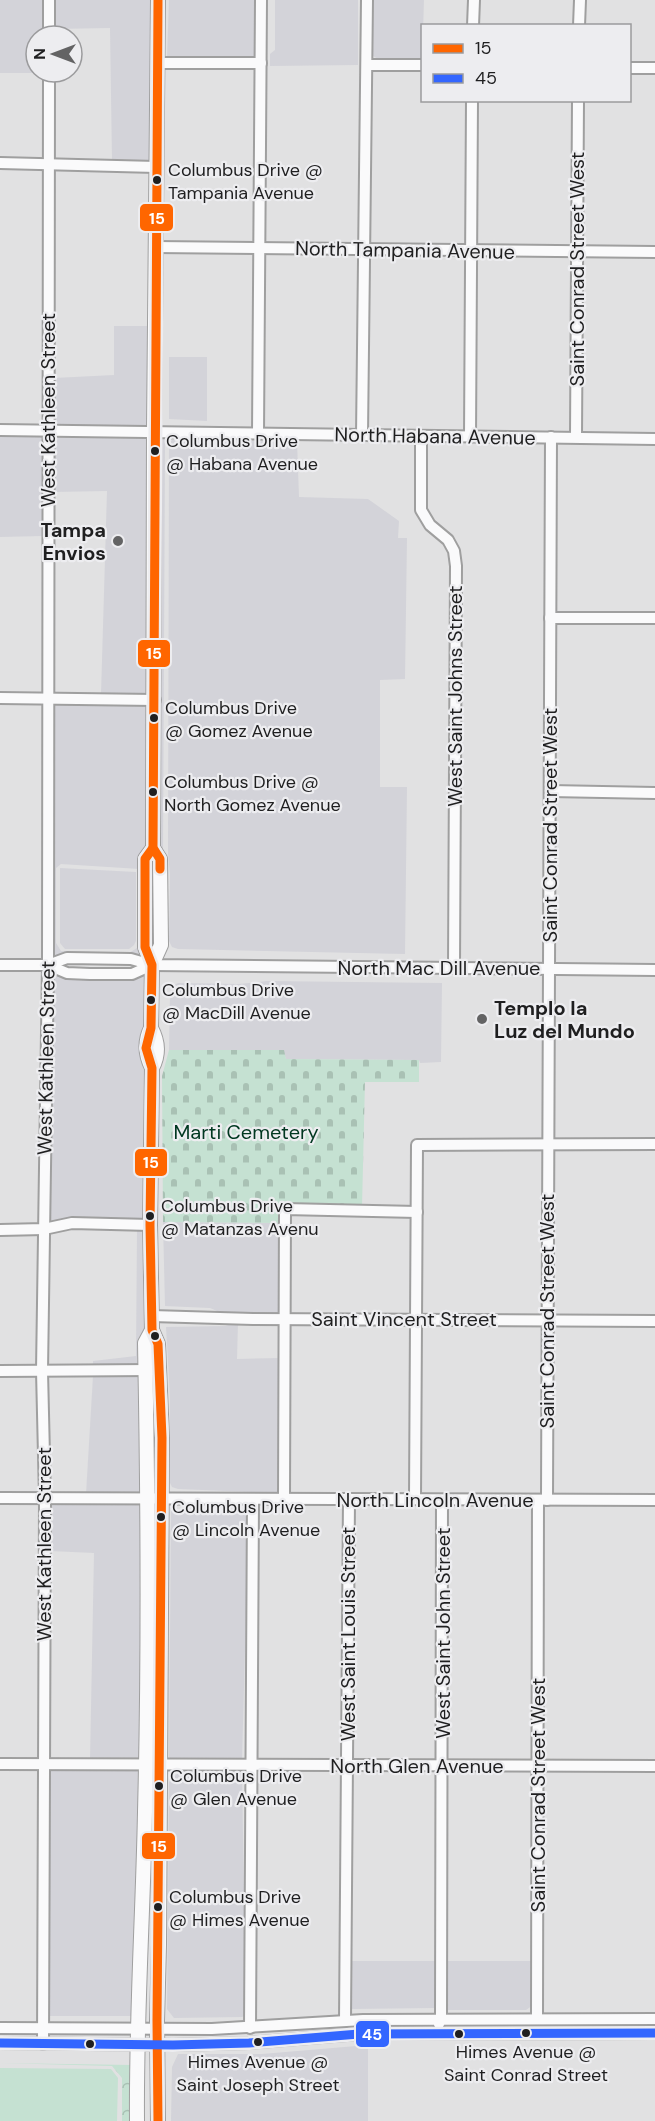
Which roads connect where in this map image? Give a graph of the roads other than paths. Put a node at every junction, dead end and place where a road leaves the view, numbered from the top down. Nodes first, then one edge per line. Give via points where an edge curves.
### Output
1 (49, 0) edge
2 (158, 0) edge
3 (261, 0) edge
4 (367, 0) edge
5 (474, 0) edge
6 (580, 0) edge
7 (49, 24) edge
8 (473, 24) edge
9 (579, 24) edge
10 (157, 63) junction
11 (261, 63) junction
12 (367, 65) junction
13 (421, 65) edge
14 (631, 68) edge
15 (655, 68) edge
16 (49, 84) edge
17 (472, 102) edge
18 (578, 102) edge
19 (0, 163) edge
20 (48, 164) junction
21 (156, 167) junction
22 (155, 247) junction
23 (259, 248) junction
24 (364, 250) junction
25 (471, 251) junction
26 (576, 252) junction
27 (655, 252) edge
28 (0, 430) edge
29 (47, 430) junction
30 (154, 432) junction
31 (258, 434) junction
32 (362, 435) junction
33 (421, 436) junction
34 (470, 437) junction
35 (551, 437) junction
36 (576, 437) junction
37 (655, 439) edge
38 (550, 618) junction
39 (655, 618) edge
40 (0, 698) edge
41 (49, 698) junction
42 (154, 700) junction
43 (550, 791) junction
44 (655, 793) edge
45 (0, 965) edge
46 (48, 965) junction
47 (152, 965) junction
48 (454, 968) junction
49 (549, 969) junction
50 (655, 970) edge
51 (547, 1143) junction
52 (655, 1144) edge
53 (417, 1212) junction
54 (150, 1226) junction
55 (0, 1230) edge
56 (44, 1230) junction
57 (284, 1318) junction
58 (416, 1318) junction
59 (548, 1319) junction
60 (655, 1321) edge
61 (152, 1323) junction
62 (152, 1370) junction
63 (0, 1371) edge
64 (42, 1371) junction
65 (0, 1498) edge
66 (45, 1498) junction
67 (154, 1499) junction
68 (284, 1499) junction
69 (349, 1499) junction
70 (415, 1499) junction
71 (253, 1500) junction
72 (442, 1500) junction
73 (542, 1500) junction
74 (655, 1500) edge
75 (0, 1764) edge
76 (43, 1764) junction
77 (153, 1765) junction
78 (251, 1766) junction
79 (347, 1766) junction
80 (443, 1766) junction
81 (538, 1766) junction
82 (655, 1766) edge
83 (441, 2019) junction
84 (508, 2019) junction
85 (537, 2019) junction
86 (655, 2019) edge
87 (345, 2021) junction
88 (0, 2028) edge
89 (43, 2028) junction
90 (250, 2028) junction
91 (157, 2029) junction
92 (137, 2030) junction
93 (655, 2033) edge
94 (359, 2034) junction
95 (443, 2034) junction
96 (0, 2043) edge
97 (43, 2044) junction
98 (136, 2044) junction
99 (157, 2044) junction
100 (137, 2121) edge
101 (158, 2121) edge

1 - 7 street
2 - 10 main road
3 - 11 street
4 - 12 street
5 - 8 street
6 - 9 street
10 - 11 street
10 - 21 main road
11 - 23 street
12 - 13 street
12 - 24 street
14 - 15 street
16 - 20 street, West Kathleen Street
17 - 25 street
18 - 26 street, Saint Conrad Street West
19 - 20 street
20 - 21 street
20 - 29 street, West Kathleen Street
21 - 22 main road
22 - 23 street, North Tampania Avenue
22 - 30 main road
23 - 24 street, North Tampania Avenue
23 - 31 street
24 - 25 street, North Tampania Avenue
24 - 32 street
25 - 26 street, North Tampania Avenue
25 - 34 street
26 - 27 street, North Tampania Avenue
26 - 36 street, Saint Conrad Street West
28 - 29 street, North Habana Avenue
29 - 30 street, North Habana Avenue
29 - 41 street, West Kathleen Street
30 - 31 street, North Habana Avenue
30 - 42 main road
31 - 32 street, North Habana Avenue
32 - 33 street, North Habana Avenue
33 - 34 street, North Habana Avenue
33 - 48 street, West Saint Johns Street via 422,510 430,525 448,540 456,566
34 - 35 street, North Habana Avenue
35 - 36 street, North Habana Avenue
35 - 38 street, Saint Conrad Street West
36 - 37 street, North Habana Avenue
38 - 39 street
38 - 43 street, Saint Conrad Street West
40 - 41 street
41 - 42 street
41 - 46 street, West Kathleen Street
42 - 47 main road via 153,848 160,859 161,945
43 - 44 street
43 - 49 street, Saint Conrad Street West
45 - 46 street, North Mac Dill Avenue
46 - 47 street, North Mac Dill Avenue via 67,957 131,958
46 - 47 street, North Mac Dill Avenue via 67,973 101,974 132,974
46 - 56 street, West Kathleen Street
47 - 48 street, North Mac Dill Avenue
47 - 54 main road via 151,1028 147,1037 147,1057 152,1068
48 - 49 street, North Mac Dill Avenue
49 - 50 street, North Mac Dill Avenue
49 - 51 street, Saint Conrad Street West
51 - 52 street
51 - 53 street via 417,1145
51 - 59 street, Saint Conrad Street West
53 - 57 street via 285,1209
53 - 58 street
54 - 56 street via 72,1223
54 - 61 main road
55 - 56 street
56 - 64 street, West Kathleen Street
57 - 58 street, Saint Vincent Street
57 - 61 street, Saint Vincent Street
57 - 68 street
58 - 59 street, Saint Vincent Street
58 - 70 street
59 - 60 street, Saint Vincent Street
59 - 73 street, Saint Conrad Street West
61 - 62 main road via 158,1344
62 - 64 street
62 - 67 main road
63 - 64 street
64 - 66 street, West Kathleen Street
65 - 66 street, North Lincoln Avenue
66 - 67 street, North Lincoln Avenue
66 - 76 street, West Kathleen Street
67 - 71 street, North Lincoln Avenue
67 - 77 main road
68 - 69 street, North Lincoln Avenue
68 - 71 street, North Lincoln Avenue
69 - 70 street, North Lincoln Avenue
69 - 79 street, West Saint Louis Street
70 - 72 street, North Lincoln Avenue
71 - 78 street
72 - 73 street, North Lincoln Avenue
72 - 80 street, West Saint John Street
73 - 74 street, North Lincoln Avenue
73 - 81 street, Saint Conrad Street West
75 - 76 street, North Glen Avenue
76 - 77 street, North Glen Avenue
76 - 89 street, West Kathleen Street
77 - 78 street, North Glen Avenue
77 - 91 main road
77 - 92 main road
78 - 79 street, North Glen Avenue
78 - 90 street
79 - 80 street, North Glen Avenue
79 - 87 street, West Saint Louis Street
80 - 81 street, North Glen Avenue
80 - 83 street, West Saint John Street
81 - 82 street, North Glen Avenue
81 - 85 street, Saint Conrad Street West
83 - 84 street
83 - 87 street
83 - 94 street via 428,2029
84 - 85 street
84 - 95 street via 452,2027
85 - 86 street
87 - 90 street
88 - 89 street
89 - 92 street
89 - 97 street, West Kathleen Street
90 - 91 street
91 - 92 street
91 - 99 main road
92 - 98 main road
93 - 95 street
94 - 95 street
94 - 99 street via 249,2043
96 - 97 street
97 - 98 street
98 - 99 street
98 - 100 main road
99 - 101 main road

